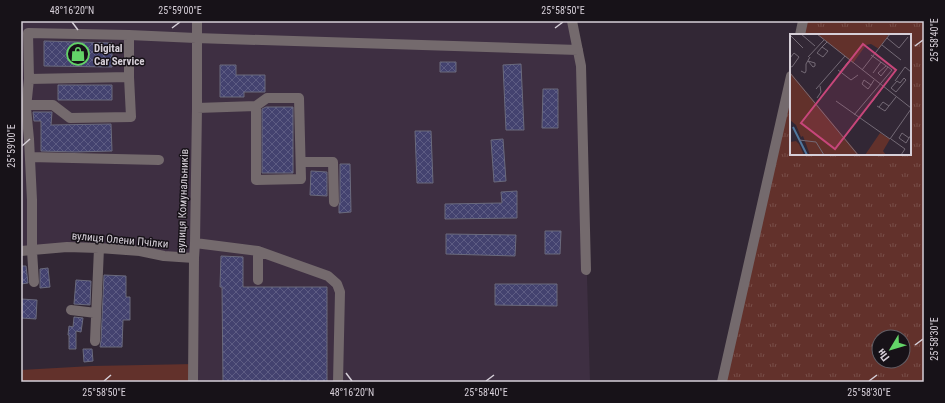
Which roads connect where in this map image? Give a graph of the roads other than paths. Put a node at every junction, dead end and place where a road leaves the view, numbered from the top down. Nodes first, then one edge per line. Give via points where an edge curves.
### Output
1 (197, 21) edge
2 (572, 21) edge
3 (804, 21) edge
4 (800, 34) edge
5 (129, 35) junction
6 (196, 38) junction
7 (578, 50) junction
8 (129, 77) junction
9 (29, 78) junction
10 (790, 80) edge
11 (26, 105) junction
12 (256, 106) junction
13 (197, 108) junction
14 (30, 157) junction
15 (159, 160) dead end
16 (301, 162) junction
17 (334, 202) dead end
18 (195, 243) junction
19 (99, 248) junction
20 (21, 251) edge
21 (32, 251) junction
22 (258, 251) junction
23 (194, 258) junction
24 (586, 270) dead end
25 (258, 280) dead end
26 (34, 282) dead end
27 (71, 310) dead end
28 (96, 313) junction
29 (94, 341) dead end
30 (193, 382) edge
31 (338, 382) edge
32 (722, 382) edge

1 - 6 street, вулиця Комунальників
2 - 7 street
3 - 4 street
5 - 6 street
5 - 8 street
5 - 9 street via 28,33
6 - 7 street
6 - 13 street, вулиця Комунальників
7 - 24 street via 581,66
8 - 9 street
8 - 11 street via 130,117 70,118 53,105
9 - 11 street
10 - 32 street
11 - 14 street
12 - 13 street
12 - 16 street via 267,98 299,98
12 - 16 street via 256,180 301,179
13 - 18 street, вулиця Комунальників
14 - 15 street
14 - 21 street
16 - 17 street via 333,162
18 - 22 street
18 - 23 street, вулиця Комунальників
19 - 21 street, вулиця Олени Пчілки via 67,247
19 - 23 street, вулиця Олени Пчілки
19 - 28 street
20 - 21 street, вулиця Олени Пчілки
21 - 26 street
22 - 25 street
22 - 31 street via 328,276 337,284 340,292
23 - 30 street, вулиця Комунальників
27 - 28 street
28 - 29 street

